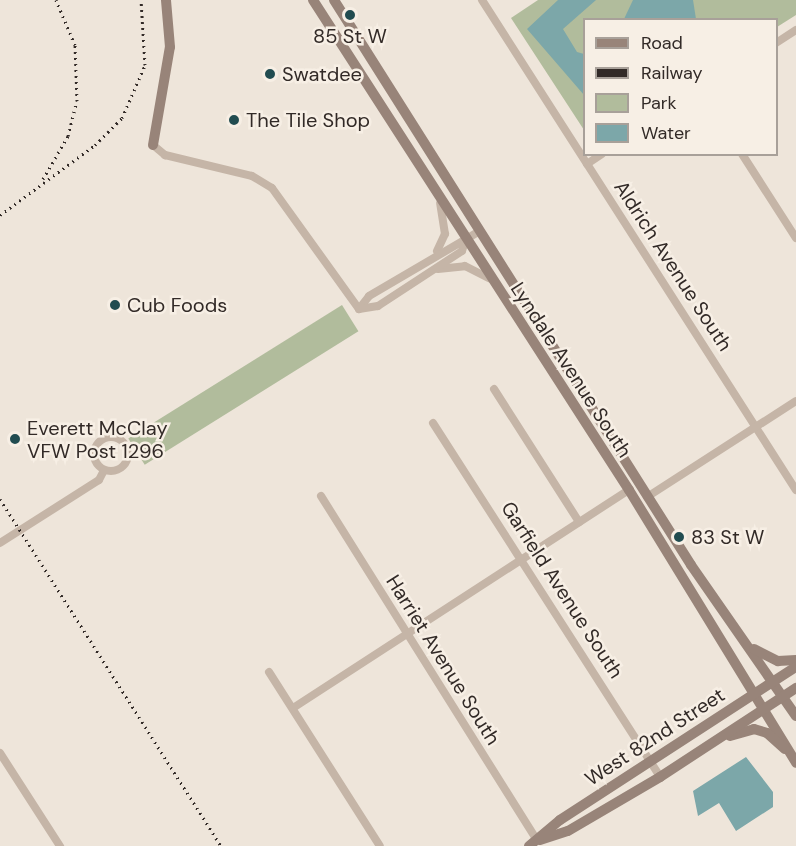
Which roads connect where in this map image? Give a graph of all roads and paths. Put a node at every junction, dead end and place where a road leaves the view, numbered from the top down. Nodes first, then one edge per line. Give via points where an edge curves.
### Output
1 (166, 0) edge
2 (313, 0) edge
3 (482, 0) edge
4 (336, 1) edge
5 (796, 30) edge
6 (778, 42) edge
7 (153, 145) joint
8 (599, 156) edge
9 (743, 156) edge
10 (587, 164) junction
11 (440, 201) junction
12 (478, 232) junction
13 (796, 238) edge
14 (465, 240) junction
15 (433, 256) junction
16 (433, 270) junction
17 (489, 278) junction
18 (359, 309) junction
19 (494, 389) dead end
20 (796, 401) edge
21 (433, 423) dead end
22 (756, 427) junction
23 (104, 470) junction
24 (629, 490) junction
25 (796, 490) edge
26 (321, 496) dead end
27 (647, 497) junction
28 (579, 522) junction
29 (0, 543) edge
30 (521, 560) junction
31 (407, 633) junction
32 (750, 646) junction
33 (796, 660) edge
34 (796, 667) edge
35 (269, 672) dead end
36 (774, 681) junction
37 (796, 688) edge
38 (754, 694) junction
39 (783, 696) junction
40 (292, 708) junction
41 (764, 709) junction
42 (796, 716) edge
43 (713, 742) junction
44 (0, 753) edge
45 (793, 758) edge
46 (651, 763) junction
47 (660, 777) junction
48 (533, 843) edge
49 (60, 846) edge
50 (381, 846) edge

1 - 7 main road via 170,47
2 - 11 main road, Lyndale Avenue South
3 - 10 street, Aldrich Avenue South
4 - 12 main road, Lyndale Avenue South
5 - 6 street
7 - 18 street via 165,155 252,176 272,188
8 - 10 street
9 - 13 street
10 - 22 street, Aldrich Avenue South
11 - 14 main road, Lyndale Avenue South
11 - 15 street via 445,234
12 - 14 street
12 - 27 main road, Lyndale Avenue South
14 - 15 street
14 - 16 street via 462,252
14 - 17 main road, Lyndale Avenue South
15 - 18 street via 369,296
16 - 17 street via 465,266
16 - 18 street via 378,306
17 - 24 main road, Lyndale Avenue South
19 - 28 street
20 - 22 street
21 - 30 street, Garfield Avenue South
22 - 25 street, Aldrich Avenue South
22 - 27 street
23 - 23 street via 117,470 126,461 126,448 117,439 104,439 95,448 95,461
23 - 29 street via 99,480
24 - 28 street
24 - 38 main road, Lyndale Avenue South
26 - 31 street, Harriet Avenue South
27 - 32 main road, Lyndale Avenue South
28 - 30 street
30 - 31 street
30 - 46 street, Garfield Avenue South
31 - 40 street
31 - 48 street, Harriet Avenue South
32 - 33 main road via 778,661
32 - 36 main road, Lyndale Avenue South
34 - 36 main road, West 82nd Street
35 - 40 street
36 - 38 main road, West 82nd Street
36 - 39 main road, Lyndale Avenue South
37 - 39 main road, West 82nd Street
38 - 41 main road, Lyndale Avenue South
38 - 46 main road, West 82nd Street
39 - 41 main road, West 82nd Street
39 - 42 main road, Lyndale Avenue South
40 - 50 street
41 - 43 main road, West 82nd Street
41 - 45 main road, Lyndale Avenue South
43 - 45 main road via 754,729 767,733
43 - 47 main road, West 82nd Street
44 - 49 street
46 - 47 street, Garfield Avenue South
46 - 48 main road, West 82nd Street via 560,820
47 - 48 main road, West 82nd Street via 568,831

